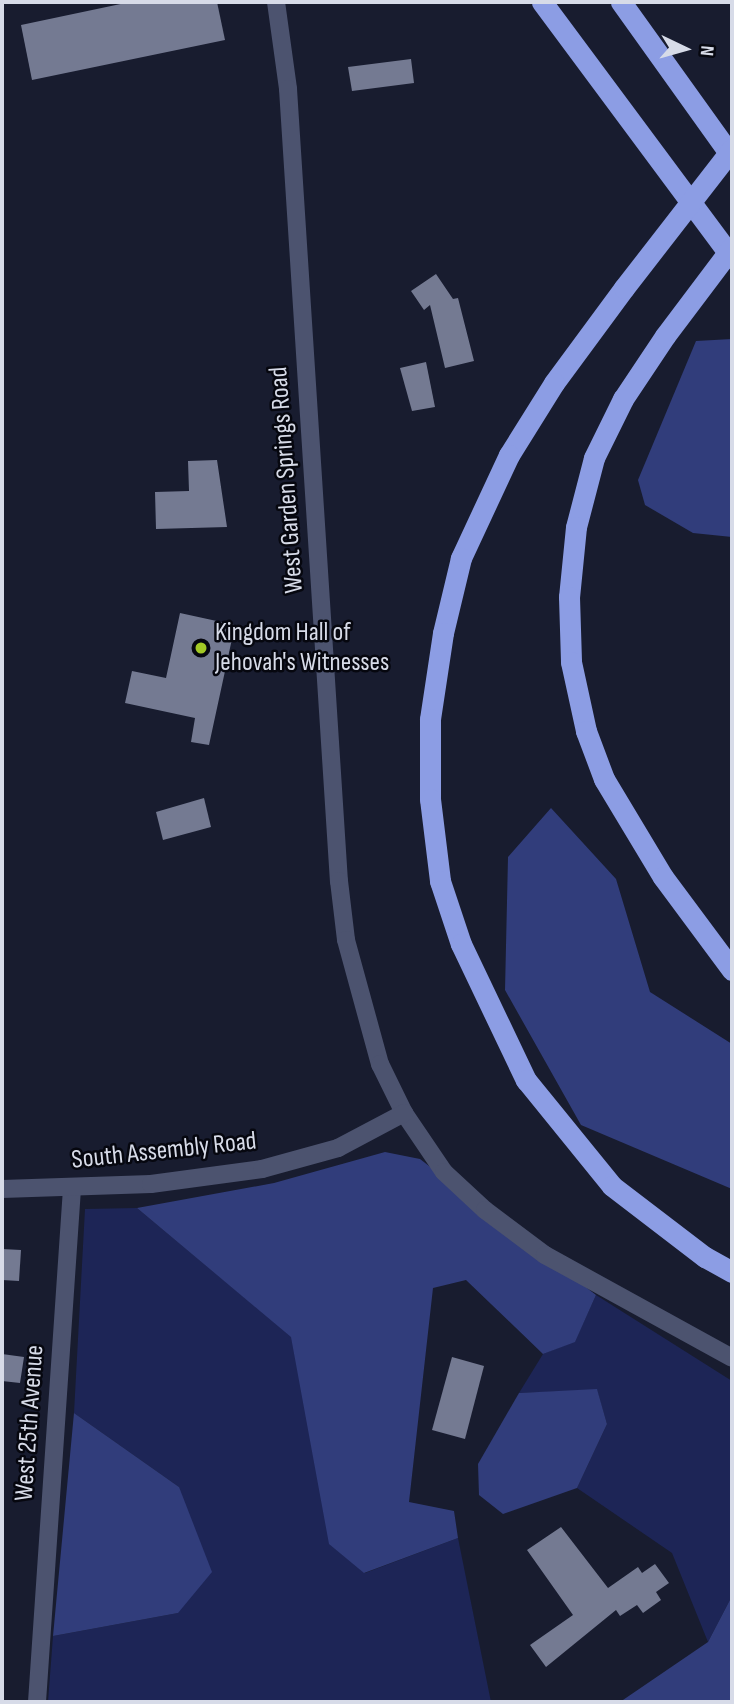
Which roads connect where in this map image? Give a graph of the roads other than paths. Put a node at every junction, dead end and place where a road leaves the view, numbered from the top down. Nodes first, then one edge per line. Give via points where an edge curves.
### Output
1 (276, 2) edge
2 (542, 2) edge
3 (621, 2) edge
4 (732, 149) edge
5 (732, 157) edge
6 (732, 247) edge
7 (732, 258) edge
8 (732, 970) edge
9 (404, 1113) junction
10 (72, 1188) junction
11 (2, 1189) edge
12 (732, 1272) edge
13 (732, 1358) edge
14 (37, 1702) edge

1 - 9 street, West Garden Springs Road via 288,89 339,881 361,1001 380,1063
2 - 7 highway
3 - 5 highway
4 - 12 highway, bridge via 554,383 516,445 461,558 430,719 430,799 440,881 461,944 526,1080 612,1186 674,1235
6 - 8 highway, bridge via 623,399 594,458 576,527 569,597 571,662 586,731 604,779 663,877
9 - 10 street, South Assembly Road via 338,1148 262,1169 150,1184
9 - 13 street, West Garden Springs Road via 444,1172 545,1255
10 - 11 street, South Assembly Road
10 - 14 street, West 25th Avenue

